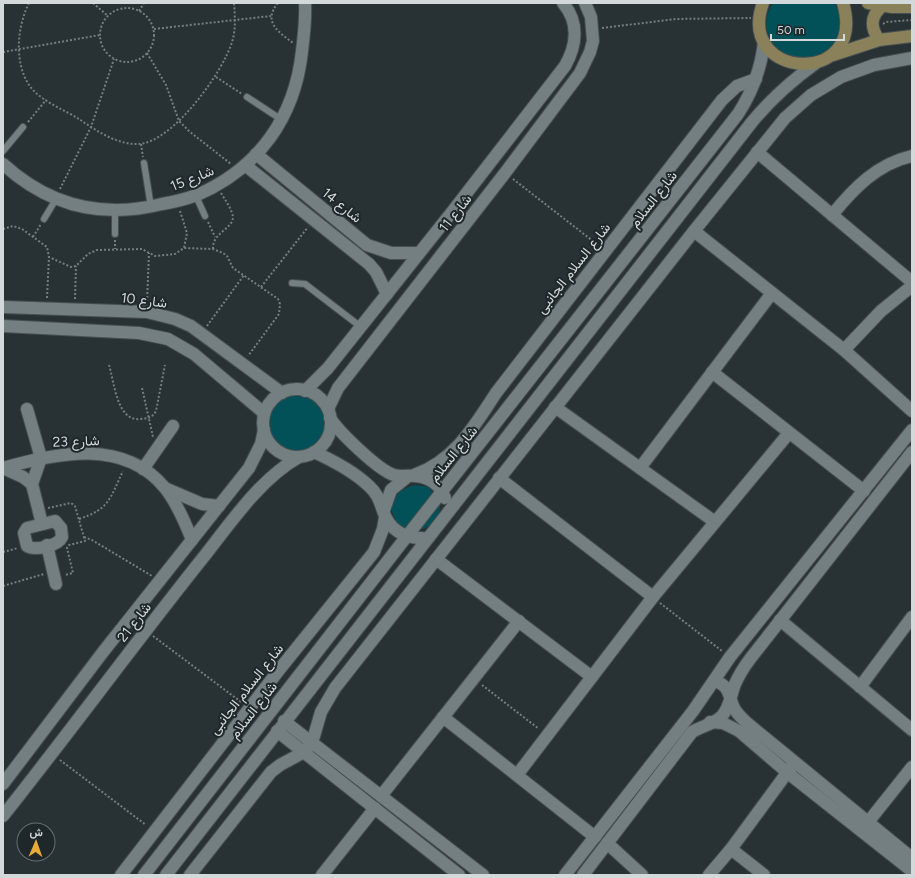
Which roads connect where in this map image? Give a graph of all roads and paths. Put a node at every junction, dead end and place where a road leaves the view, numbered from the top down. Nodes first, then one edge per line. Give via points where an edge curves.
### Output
1 (29, 3) edge
2 (93, 3) edge
3 (144, 3) edge
4 (234, 3) edge
5 (278, 3) edge
6 (305, 3) edge
7 (563, 3) edge
8 (585, 3) edge
9 (763, 3) edge
10 (843, 3) edge
11 (868, 3) edge
12 (882, 6) junction
13 (912, 7) edge
14 (139, 11) junction
15 (758, 12) edge
16 (108, 16) junction
17 (271, 16) junction
18 (236, 20) junction
19 (912, 20) edge
20 (883, 28) dead end
21 (154, 29) junction
22 (593, 29) junction
23 (100, 35) junction
24 (912, 36) edge
25 (879, 40) junction
26 (764, 42) junction
27 (18, 50) junction
28 (302, 50) junction
29 (3, 52) edge
30 (147, 53) junction
31 (830, 56) junction
32 (114, 58) junction
33 (912, 58) edge
34 (816, 63) junction
35 (216, 77) junction
36 (756, 80) junction
37 (247, 97) joint
38 (46, 100) junction
39 (282, 120) junction
40 (179, 121) junction
41 (23, 127) joint
42 (91, 127) junction
43 (141, 144) junction
44 (3, 151) edge
45 (757, 152) junction
46 (256, 154) junction
47 (912, 156) edge
48 (144, 163) joint
49 (3, 164) edge
50 (242, 167) junction
51 (505, 173) junction
52 (217, 186) junction
53 (196, 196) junction
54 (56, 199) junction
55 (177, 201) junction
56 (151, 207) junction
57 (115, 210) junction
58 (452, 212) junction
59 (832, 215) junction
60 (206, 216) joint
61 (44, 219) joint
62 (314, 220) junction
63 (466, 223) junction
64 (3, 229) edge
65 (694, 231) junction
66 (115, 234) dead end
67 (33, 237) junction
68 (215, 237) junction
69 (184, 248) junction
70 (213, 249) junction
71 (606, 251) junction
72 (419, 253) junction
73 (149, 254) junction
74 (49, 257) junction
75 (76, 266) junction
76 (244, 276) junction
77 (292, 282) dead end
78 (912, 282) edge
79 (912, 286) edge
80 (261, 287) junction
81 (772, 293) junction
82 (387, 294) junction
83 (3, 307) edge
84 (47, 308) junction
85 (75, 309) junction
86 (146, 312) junction
87 (3, 326) edge
88 (361, 327) junction
89 (201, 334) junction
90 (844, 350) junction
91 (110, 365) dead end
92 (165, 365) dead end
93 (241, 365) junction
94 (712, 372) junction
95 (142, 388) dead end
96 (305, 391) junction
97 (282, 393) junction
98 (555, 407) junction
99 (28, 409) dead end
100 (912, 411) edge
101 (264, 413) junction
102 (329, 413) junction
103 (149, 418) junction
104 (173, 426) dead end
105 (473, 427) junction
106 (264, 430) junction
107 (912, 430) edge
108 (789, 433) junction
109 (486, 436) junction
110 (156, 450) junction
111 (314, 452) junction
112 (912, 452) edge
113 (299, 457) junction
114 (41, 458) junction
115 (128, 461) junction
116 (3, 468) edge
117 (640, 468) junction
118 (143, 469) junction
119 (410, 476) junction
120 (499, 478) junction
121 (32, 484) junction
122 (166, 488) junction
123 (443, 491) junction
124 (864, 491) junction
125 (219, 506) junction
126 (449, 510) junction
127 (385, 514) junction
128 (78, 519) dead end
129 (715, 522) junction
130 (42, 524) junction
131 (407, 536) junction
132 (84, 537) dead end
133 (428, 538) junction
134 (192, 540) junction
135 (47, 545) junction
136 (26, 546) junction
137 (3, 552) edge
138 (436, 559) junction
139 (53, 571) junction
140 (160, 580) junction
141 (56, 584) dead end
142 (3, 586) edge
143 (344, 589) junction
144 (653, 598) junction
145 (358, 600) junction
146 (912, 617) edge
147 (780, 620) junction
148 (518, 621) junction
149 (146, 630) junction
150 (103, 652) junction
151 (730, 657) junction
152 (120, 665) junction
153 (592, 677) junction
154 (474, 678) junction
155 (714, 681) junction
156 (860, 687) junction
157 (731, 697) junction
158 (250, 709) junction
159 (693, 711) junction
160 (443, 717) junction
161 (714, 722) junction
162 (281, 726) junction
163 (912, 730) edge
164 (547, 736) junction
165 (308, 748) junction
166 (51, 754) junction
167 (796, 762) junction
168 (912, 767) edge
169 (788, 773) junction
170 (517, 775) junction
171 (3, 784) edge
172 (381, 796) junction
173 (375, 808) junction
174 (3, 816) edge
175 (869, 821) junction
176 (155, 832) junction
177 (595, 836) junction
178 (607, 843) junction
179 (732, 849) junction
180 (912, 858) edge
181 (912, 872) edge
182 (121, 875) edge
183 (144, 875) edge
184 (166, 875) edge
185 (190, 875) edge
186 (322, 875) edge
187 (459, 875) edge
188 (483, 875) edge
189 (565, 875) edge
190 (583, 875) edge
191 (642, 875) edge
192 (709, 875) edge
193 (764, 875) edge

1 - 27 path
2 - 16 path
3 - 14 path
4 - 18 path
5 - 17 path
6 - 28 street, شارع 15 via 306,21
7 - 58 street, شارع 11 via 575,31 571,55
8 - 22 street
9 - 15 street
10 - 31 street via 847,16 846,31 840,45
11 - 12 street
12 - 13 street
12 - 25 street via 875,13 872,22 873,32
14 - 16 path via 122,8
14 - 21 path via 148,18
15 - 22 path
15 - 26 street
16 - 23 path via 102,25
17 - 18 path
17 - 28 path via 276,29
18 - 21 path
18 - 35 path via 227,59
19 - 20 path via 886,22
21 - 30 path via 154,38
22 - 51 street, شارع 11 via 590,52 580,73
23 - 27 path
23 - 32 path via 104,48
24 - 25 street
25 - 31 street
26 - 34 street via 774,54 786,62 801,65
26 - 36 street, شارع السلام
27 - 29 path
27 - 38 path via 22,68 30,85
28 - 39 street, شارع 15 via 296,86
30 - 32 path via 132,61
30 - 40 path via 166,85
31 - 34 street
32 - 42 path
33 - 45 street via 874,65 841,77 811,95 785,118
34 - 126 street via 770,100
35 - 37 path
35 - 40 path
36 - 71 street, شارع السلام الجانبى via 737,86 725,96
36 - 109 street, شارع السلام via 749,98 738,114
37 - 39 lane
38 - 41 path
38 - 42 path
39 - 46 street, شارع 15
40 - 43 path via 164,134
40 - 50 path via 190,132
41 - 44 lane
42 - 43 path via 107,137 126,143
42 - 54 path
43 - 48 path
45 - 59 street
45 - 65 street
46 - 50 street, شارع 15
46 - 72 street, شارع 14 via 366,245 391,253
47 - 59 street via 900,158 875,171 853,190
48 - 56 lane
49 - 54 street, شارع 15 via 34,188
50 - 52 street, شارع 15
50 - 62 street, شارع 14
51 - 63 street, شارع 11
51 - 71 path
52 - 53 street, شارع 15
52 - 68 path via 233,218 231,224
53 - 55 street, شارع 15
53 - 60 lane
54 - 57 street, شارع 15 via 94,210
54 - 61 lane
55 - 56 street, شارع 15
55 - 69 path via 187,233
56 - 57 street, شارع 15
57 - 66 lane
58 - 63 street
58 - 72 street, شارع 11
59 - 78 street
60 - 68 path
61 - 67 path
62 - 80 path
62 - 82 street, شارع 14 via 369,264
63 - 102 street, شارع 11 via 338,388
64 - 67 path via 18,227
65 - 81 street
65 - 98 street
67 - 74 path via 47,248
68 - 70 path
69 - 70 path
69 - 73 path via 175,254
70 - 76 path via 227,256 233,268
71 - 105 street, شارع السلام الجانبى via 496,393
72 - 82 street, شارع 11
73 - 75 path via 142,248 97,250 88,254
73 - 86 path
74 - 75 path via 72,267
74 - 84 path
75 - 85 path
76 - 80 path
76 - 89 path
77 - 88 lane via 305,284
79 - 90 street via 881,311
80 - 93 path via 278,299 281,309
81 - 90 street
81 - 94 street
82 - 88 street, شارع 11
83 - 84 street, شارع 10
84 - 85 street, شارع 10
85 - 86 street, شارع 10
86 - 89 street, شارع 10 via 175,319
87 - 101 street via 139,333 168,339 194,354
88 - 96 street, شارع 11 via 325,372
89 - 93 street, شارع 10
90 - 100 street
91 - 103 path via 125,414 136,419
92 - 103 path via 156,411
93 - 97 street, شارع 10
94 - 108 street
94 - 117 street
95 - 103 path
96 - 97 street via 291,390
96 - 102 street via 316,396
97 - 101 street via 268,405
98 - 117 street
98 - 120 street
99 - 114 street
101 - 106 street
102 - 111 street via 331,426 326,441
102 - 119 street via 335,426 350,442 387,472
103 - 110 path
104 - 110 street
105 - 109 street
105 - 119 street, شارع السلام الجانبى via 443,461 429,470
106 - 113 street via 267,439 280,453
106 - 125 street, شارع 21 via 249,468
107 - 124 street
108 - 124 street
108 - 129 street
109 - 123 street, شارع السلام
110 - 118 street
111 - 113 street
111 - 127 street via 344,467 370,486 377,494
112 - 147 street
113 - 149 street, شارع 21 via 266,481
114 - 115 street, شارع 23 via 94,453
114 - 116 street, شارع 23
114 - 121 street
115 - 118 street, شارع 23
115 - 128 path via 106,505 97,512
116 - 121 street
117 - 129 street
118 - 122 street, شارع 23
119 - 123 street via 431,480
119 - 127 street, شارع السلام الجانبى via 391,490
120 - 138 street
120 - 144 street
121 - 130 street
122 - 125 street, شارع 23 via 202,504
122 - 134 street, شارع 23
123 - 126 street
123 - 131 street, شارع السلام
124 - 151 street
125 - 134 street, شارع 21
126 - 133 street
127 - 131 street via 394,528
127 - 143 street, شارع السلام الجانبى via 384,529 374,552
129 - 144 street
130 - 135 street via 55,521 60,528 62,537 58,543
130 - 136 street via 25,530
131 - 133 street
131 - 145 street, شارع السلام
132 - 140 path
133 - 162 street
134 - 140 street, شارع 21
135 - 136 street via 34,548
135 - 139 street
136 - 137 path
138 - 148 street
138 - 165 street via 327,700
139 - 141 street
139 - 142 path
140 - 150 street, شارع 21
143 - 145 street
143 - 158 street, شارع السلام الجانبى
144 - 151 path
144 - 153 street
145 - 183 street, شارع السلام
146 - 156 street
147 - 156 street
147 - 157 street via 742,671
148 - 153 street
148 - 154 street
149 - 152 street, شارع 21
149 - 158 path
150 - 152 street
150 - 171 street, شارع 21
151 - 155 street
152 - 166 street, شارع 21
153 - 164 street
154 - 160 street
154 - 164 path
155 - 157 street via 725,686
155 - 159 street
156 - 163 street
157 - 161 street via 725,711
157 - 167 street via 739,716
158 - 176 street, شارع السلام الجانبى
159 - 161 street via 702,719
159 - 177 street
160 - 170 street
160 - 172 street
161 - 169 street via 723,723 739,731
161 - 178 street via 692,732
162 - 165 street
162 - 184 street
164 - 170 street
165 - 172 street
165 - 173 street
165 - 185 street via 271,772
166 - 174 street, شارع 21
166 - 176 path
167 - 169 street
167 - 175 street
168 - 175 street
169 - 179 street
169 - 181 street
170 - 177 street
172 - 188 street
173 - 186 street
173 - 187 street
175 - 180 street
176 - 182 street, شارع السلام الجانبى
177 - 189 street
178 - 190 street
178 - 191 street
179 - 192 street
179 - 193 street

